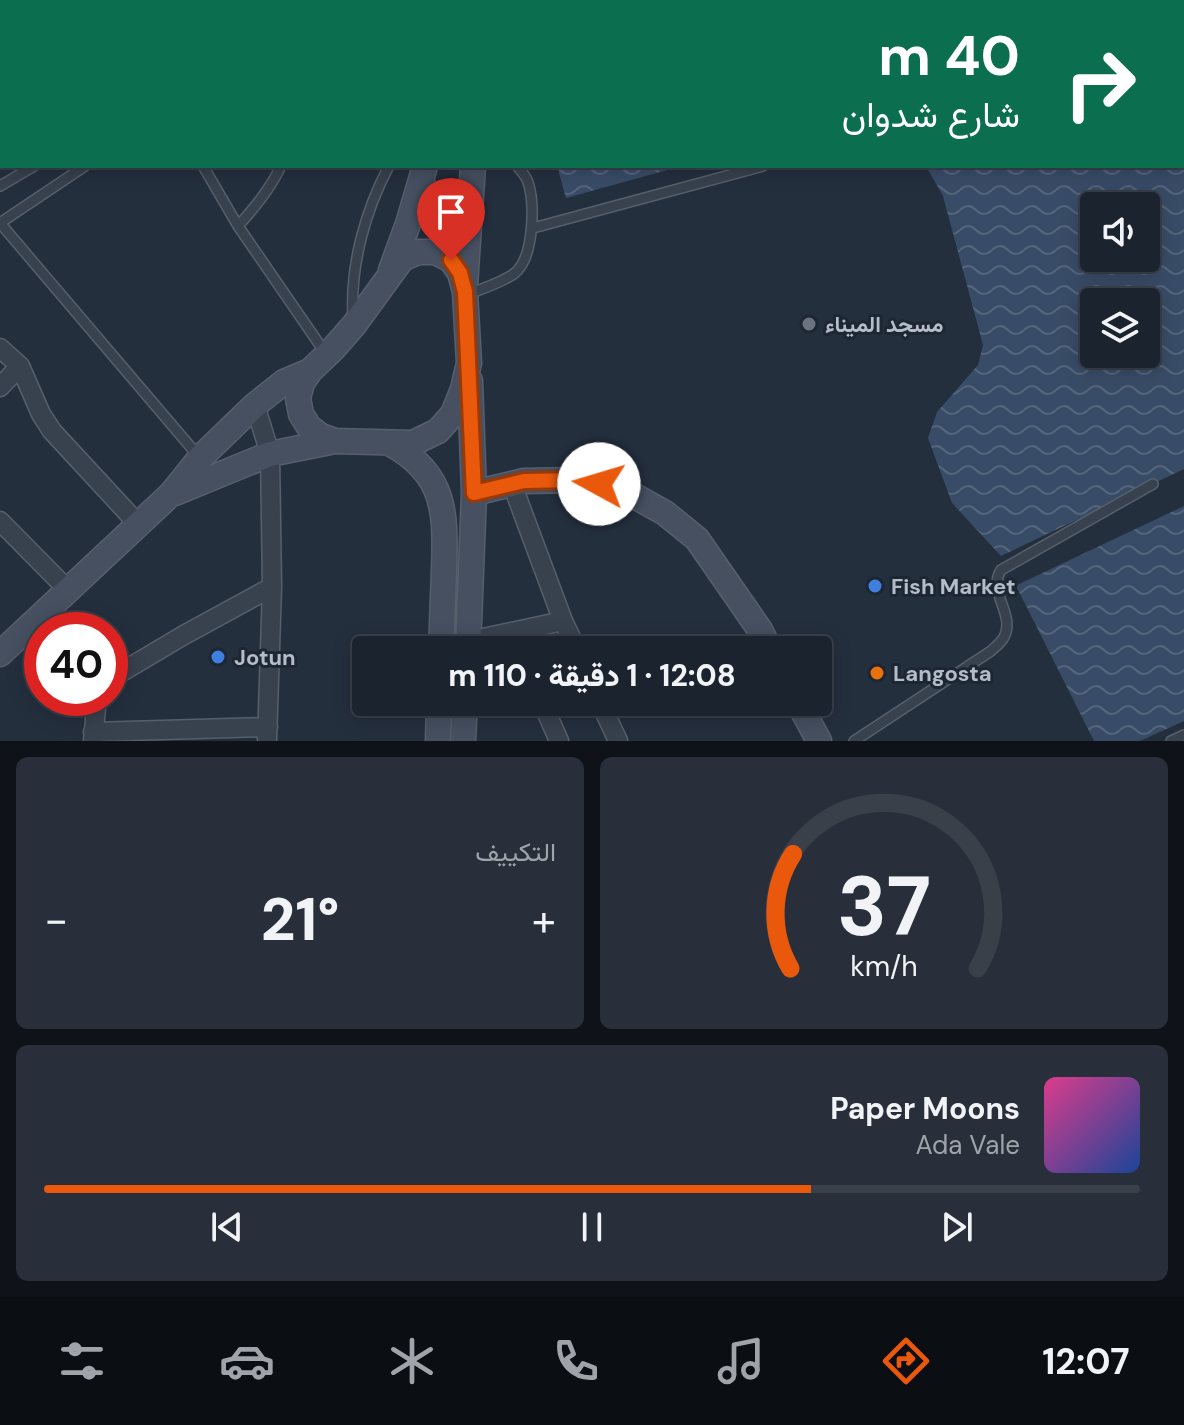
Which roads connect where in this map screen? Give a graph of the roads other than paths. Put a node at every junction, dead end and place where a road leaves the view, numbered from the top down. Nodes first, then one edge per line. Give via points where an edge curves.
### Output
1 (31, 168) edge
2 (82, 168) edge
3 (204, 168) edge
4 (280, 168) edge
5 (388, 168) edge
6 (473, 168) edge
7 (519, 168) edge
8 (756, 168) edge
9 (424, 173) edge
10 (0, 186) edge
11 (471, 200) junction
12 (0, 223) edge
13 (238, 226) junction
14 (533, 228) junction
15 (390, 273) junction
16 (465, 293) junction
17 (354, 325) junction
18 (0, 348) edge
19 (318, 363) junction
20 (469, 363) junction
21 (20, 366) junction
22 (0, 387) edge
23 (255, 405) junction
24 (335, 441) junction
25 (391, 444) junction
26 (270, 454) junction
27 (200, 458) junction
28 (512, 484) junction
29 (1153, 484) dead end
30 (172, 493) junction
31 (474, 493) junction
32 (138, 524) junction
33 (3, 529) edge
34 (272, 587) junction
35 (68, 590) junction
36 (563, 621) junction
37 (513, 632) junction
38 (441, 636) edge
39 (468, 636) edge
40 (499, 636) edge
41 (515, 636) edge
42 (570, 636) edge
43 (763, 636) edge
44 (0, 654) edge
45 (128, 668) edge
46 (95, 716) edge
47 (439, 716) edge
48 (464, 716) edge
49 (548, 716) edge
50 (606, 716) edge
51 (806, 716) edge
52 (268, 734) edge
53 (1184, 735) edge
54 (93, 736) edge
55 (438, 741) edge
56 (463, 741) edge
57 (559, 741) edge
58 (618, 741) edge
59 (819, 741) edge
60 (854, 741) edge
61 (1171, 741) edge

1 - 10 lane
2 - 12 lane
3 - 13 lane
4 - 13 lane
5 - 17 lane via 363,230 352,294
6 - 11 main road
7 - 14 lane via 527,179
8 - 14 lane
9 - 11 main road via 425,193 434,204 459,208
9 - 15 main road
11 - 16 main road
12 - 27 lane
13 - 19 lane
14 - 16 lane via 518,271
15 - 16 main road via 402,259 435,252 451,260
15 - 17 main road
16 - 20 main road
17 - 19 main road
18 - 21 street
19 - 23 main road
19 - 24 main road via 302,383 301,414 309,427
20 - 25 main road via 453,414 438,431 413,443
20 - 31 main road
21 - 22 street
21 - 32 street via 52,431
23 - 26 street
23 - 27 main road
24 - 25 main road
24 - 26 main road
25 - 38 main road via 427,472 439,493 445,518
26 - 30 main road
26 - 34 street
27 - 30 main road
28 - 31 main road
28 - 36 street
28 - 43 main road via 587,482 622,489 665,513 697,539
29 - 60 lane via 1001,570 996,586 1007,621 1003,640
30 - 32 main road
31 - 39 main road
32 - 35 main road
33 - 35 street
34 - 45 street
34 - 52 street
35 - 44 main road
36 - 37 street
36 - 42 street
37 - 40 street
37 - 41 street
46 - 54 street
47 - 55 main road
48 - 56 main road
49 - 57 street
50 - 58 street
51 - 59 main road
52 - 54 street
53 - 61 lane

